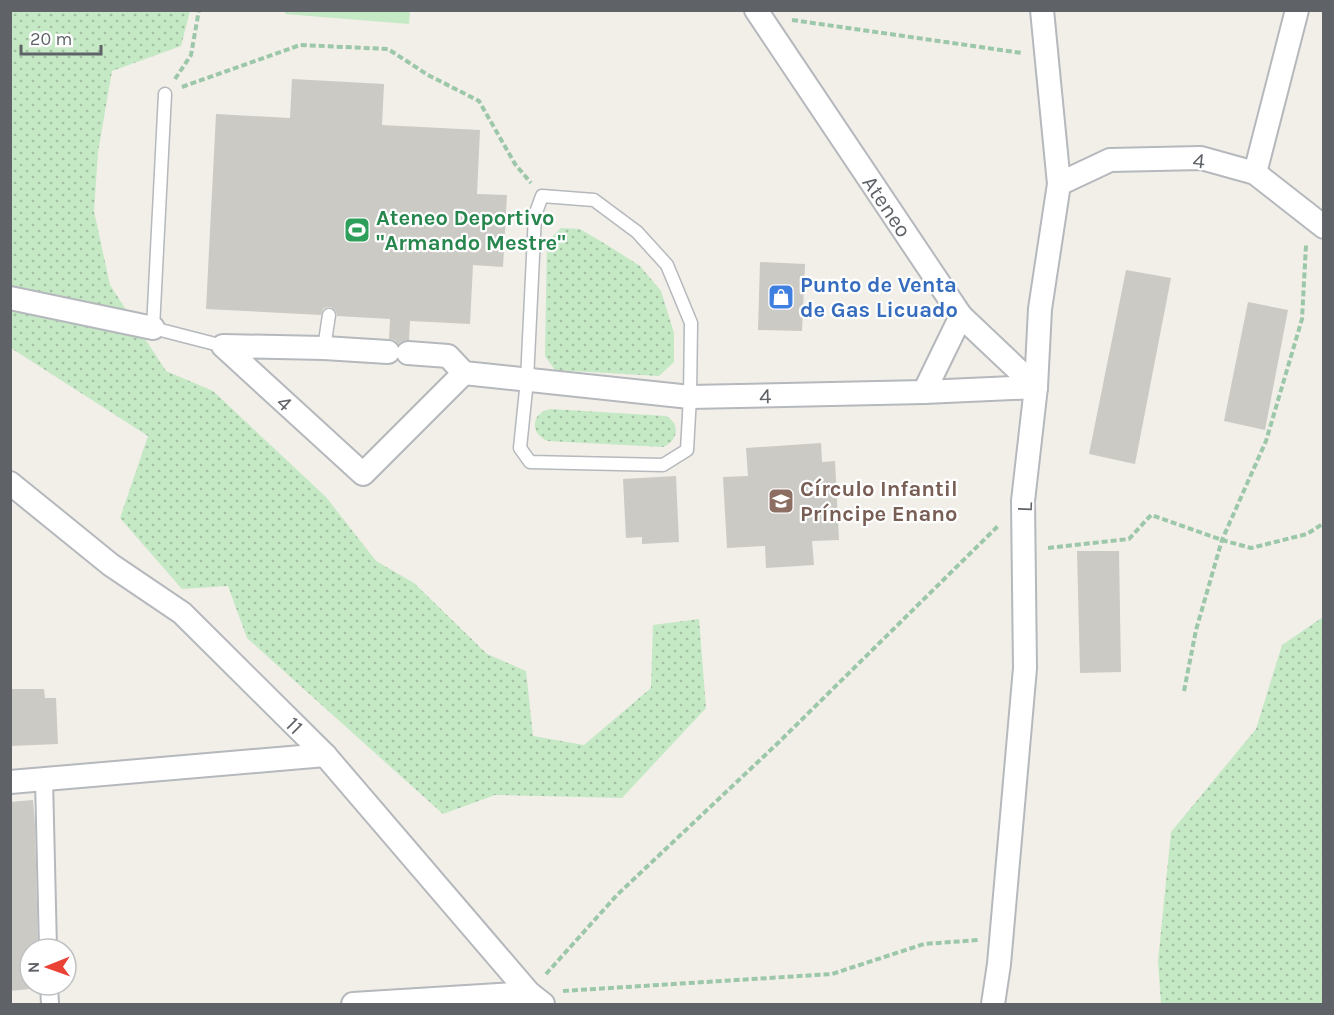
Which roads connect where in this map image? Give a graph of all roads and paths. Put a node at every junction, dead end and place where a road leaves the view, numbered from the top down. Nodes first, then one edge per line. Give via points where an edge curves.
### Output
1 (199, 10) edge
2 (1042, 10) edge
3 (1297, 10) edge
4 (758, 13) edge
5 (1047, 56) junction
6 (165, 94) junction
7 (1255, 173) junction
8 (1059, 184) junction
9 (542, 195) junction
10 (1316, 221) edge
11 (10, 298) edge
12 (329, 315) dead end
13 (961, 316) junction
14 (153, 327) junction
15 (223, 346) junction
16 (324, 348) junction
17 (464, 373) junction
18 (527, 380) junction
19 (1036, 387) junction
20 (924, 392) junction
21 (690, 397) junction
22 (10, 483) edge
23 (1023, 501) junction
24 (1323, 523) edge
25 (1222, 540) junction
26 (1024, 554) junction
27 (1184, 692) dead end
28 (325, 755) junction
29 (44, 779) junction
30 (10, 782) edge
31 (1003, 923) junction
32 (48, 937) edge
33 (536, 999) edge
34 (353, 1005) edge
35 (993, 1005) edge

1 - 6 path via 191,55
2 - 5 street, L
3 - 7 street
4 - 5 path
4 - 13 street, Ateneo
5 - 8 street, L
6 - 9 path via 300,45 388,49 479,101 515,164
6 - 14 lane
7 - 8 street, 4 via 1201,158 1110,160
7 - 10 street, 4
8 - 19 street, L via 1040,309
9 - 18 lane via 535,215
9 - 21 lane via 594,200 637,232 668,265 691,323
10 - 25 path via 1302,319 1266,441
11 - 14 street
12 - 16 lane
13 - 19 street, Ateneo
13 - 20 street
14 - 15 lane
15 - 16 street
15 - 17 street, 4 via 363,474
16 - 17 street via 448,356
17 - 18 street, 4
18 - 21 street, 4
18 - 21 lane via 520,448 530,462 663,465 687,450
19 - 20 street, 4
19 - 23 street, L
20 - 21 street, 4
22 - 28 street, 11 via 111,565 182,613
23 - 26 street, L
23 - 33 path via 617,895
24 - 25 path via 1307,534 1251,548
25 - 26 path via 1151,515 1130,539 1058,546
25 - 27 path via 1196,630
26 - 31 street, L via 1025,668
28 - 29 street
28 - 33 street, 11
29 - 30 street
29 - 32 street
31 - 33 path via 988,940 924,944 832,974
31 - 35 street, L
33 - 34 street

